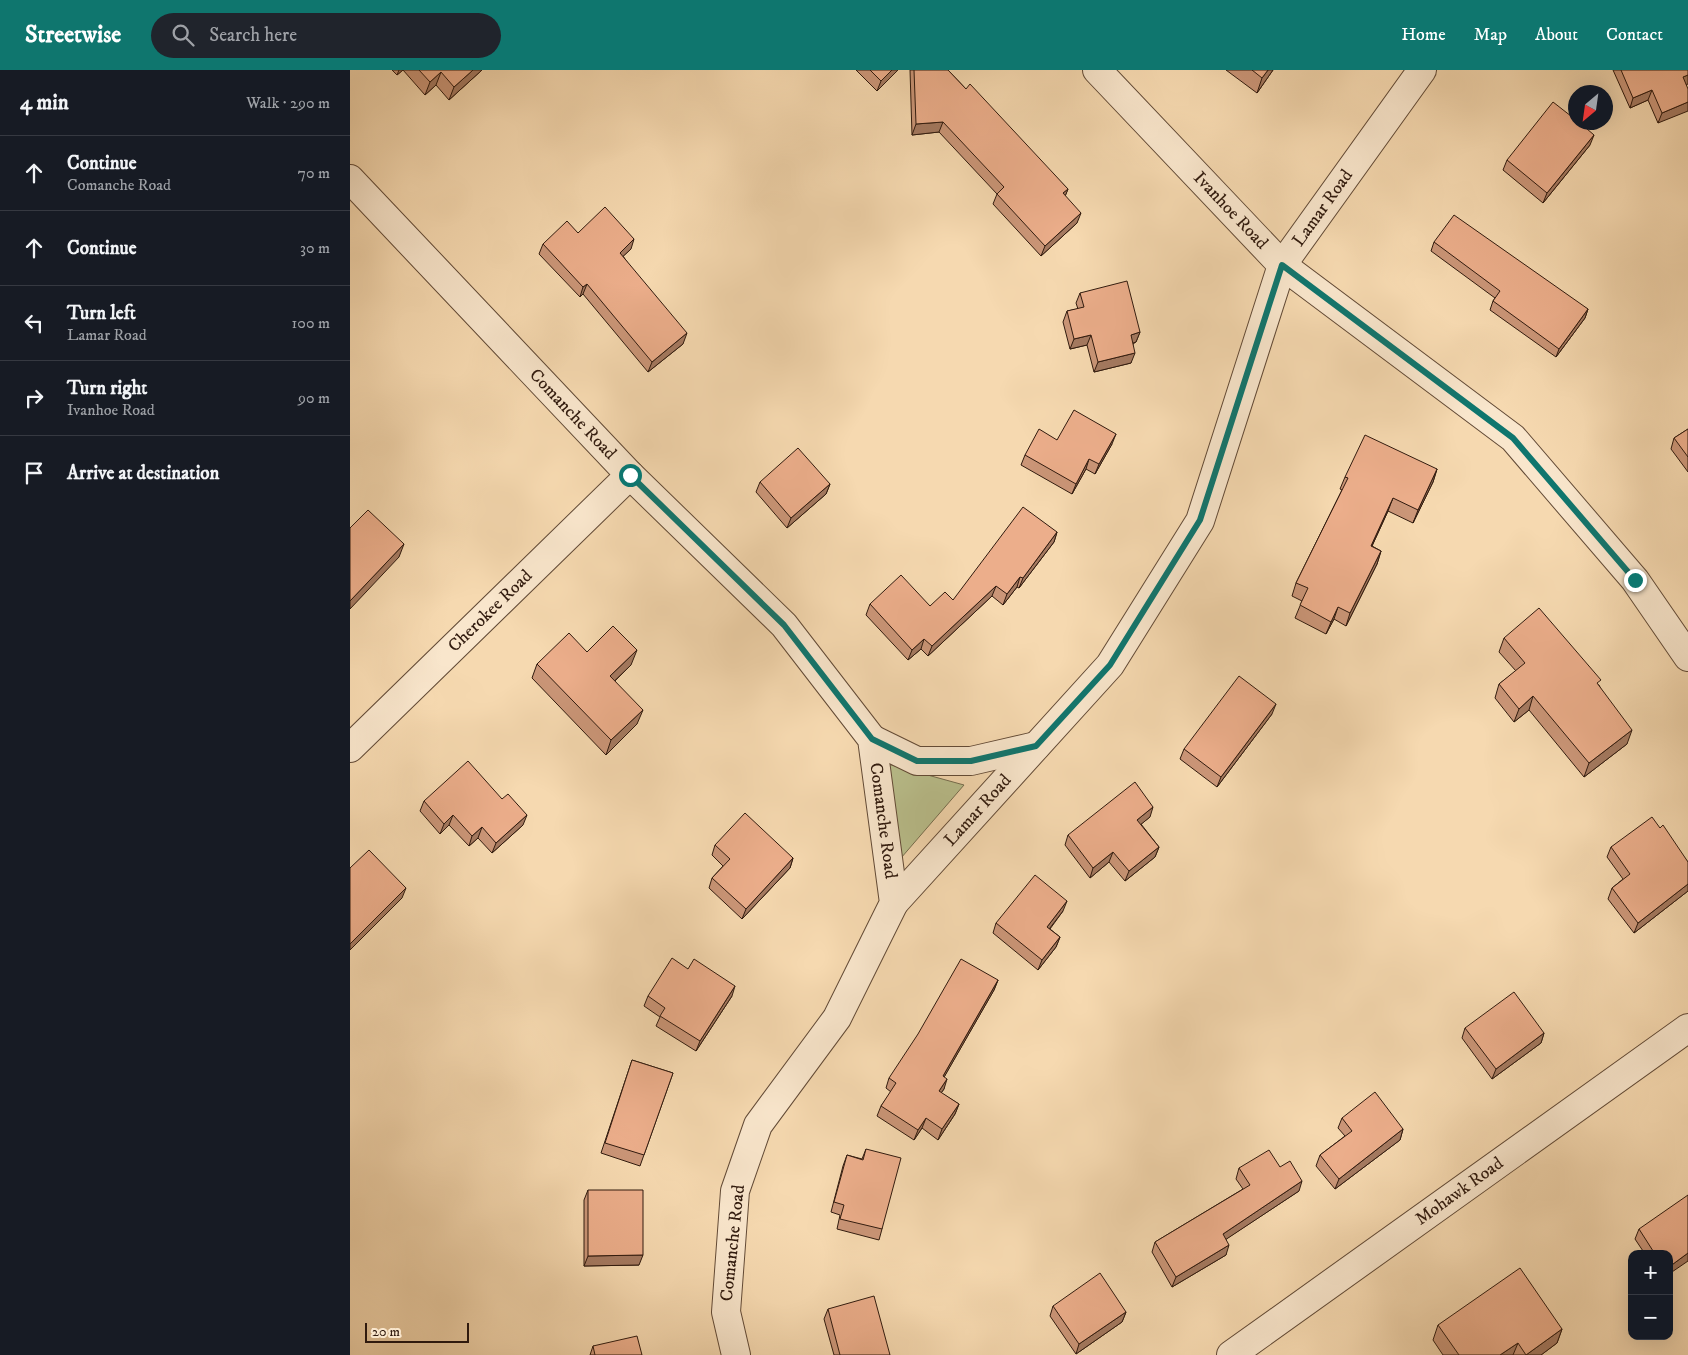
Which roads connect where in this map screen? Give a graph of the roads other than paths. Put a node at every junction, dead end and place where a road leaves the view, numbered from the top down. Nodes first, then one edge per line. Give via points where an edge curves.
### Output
1 (1097, 70) edge
2 (1422, 70) edge
3 (350, 179) edge
4 (1282, 265) junction
5 (630, 475) junction
6 (1688, 657) edge
7 (872, 739) junction
8 (1036, 746) junction
9 (350, 748) edge
10 (894, 903) junction
11 (1688, 1028) edge
12 (736, 1355) edge
13 (1231, 1355) edge

1 - 4 street, Ivanhoe Road
2 - 4 street, Lamar Road
3 - 5 street, Comanche Road
4 - 6 street, Ivanhoe Road via 1513,438 1635,580
4 - 8 street, Lamar Road via 1200,520 1110,665
5 - 7 street, Comanche Road via 784,625
5 - 9 street, Cherokee Road
7 - 8 street via 917,761 971,761
7 - 10 street, Comanche Road
8 - 10 street, Lamar Road
10 - 12 street, Comanche Road via 837,1018 758,1124 735,1191 726,1312
11 - 13 street, Mohawk Road

